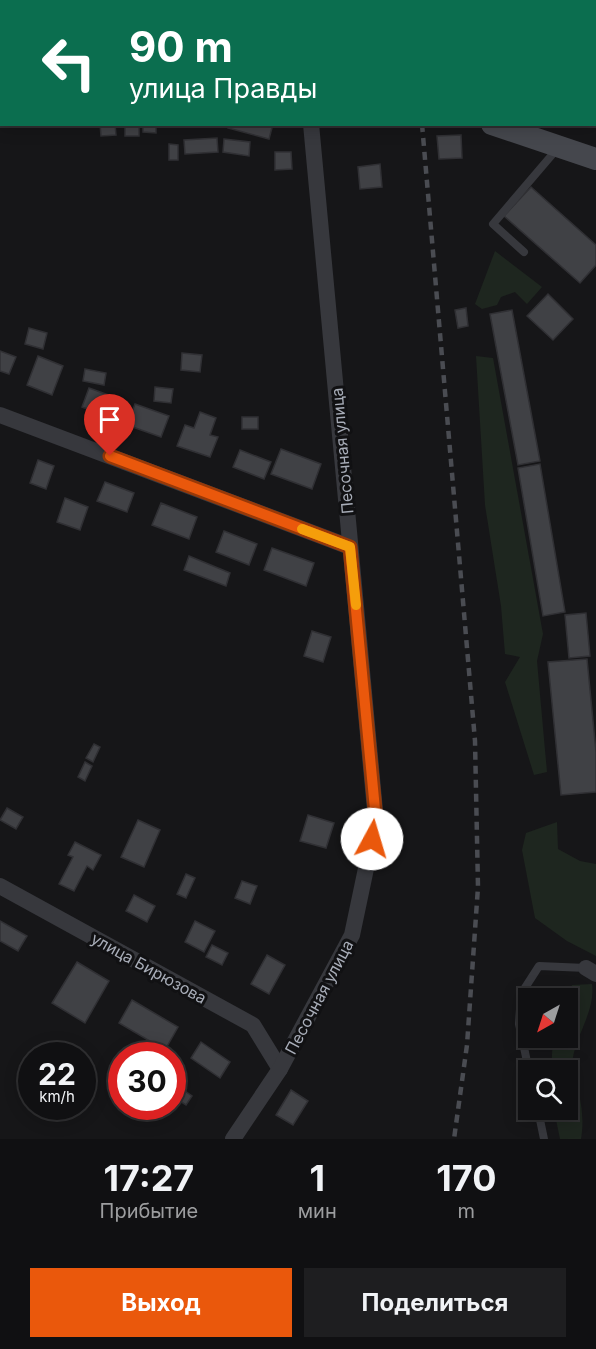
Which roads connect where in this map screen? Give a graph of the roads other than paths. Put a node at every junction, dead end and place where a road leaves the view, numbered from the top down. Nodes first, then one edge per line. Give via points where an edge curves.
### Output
1 (311, 126) edge
2 (498, 126) edge
3 (560, 147) junction
4 (596, 159) edge
5 (524, 252) dead end
6 (0, 415) edge
7 (350, 547) junction
8 (0, 886) edge
9 (591, 971) edge
10 (527, 1060) edge
11 (280, 1069) junction
12 (540, 1120) edge
13 (233, 1139) edge
14 (544, 1139) edge

1 - 7 street, Песочная улица
2 - 3 main road
3 - 4 main road
3 - 5 lane via 493,224
6 - 7 street
7 - 11 street, Песочная улица via 376,820 352,935
8 - 11 street, улица Бирюзова via 253,1025
9 - 10 lane via 538,966 521,994 519,1024
11 - 13 street, Песочная улица
12 - 14 lane

